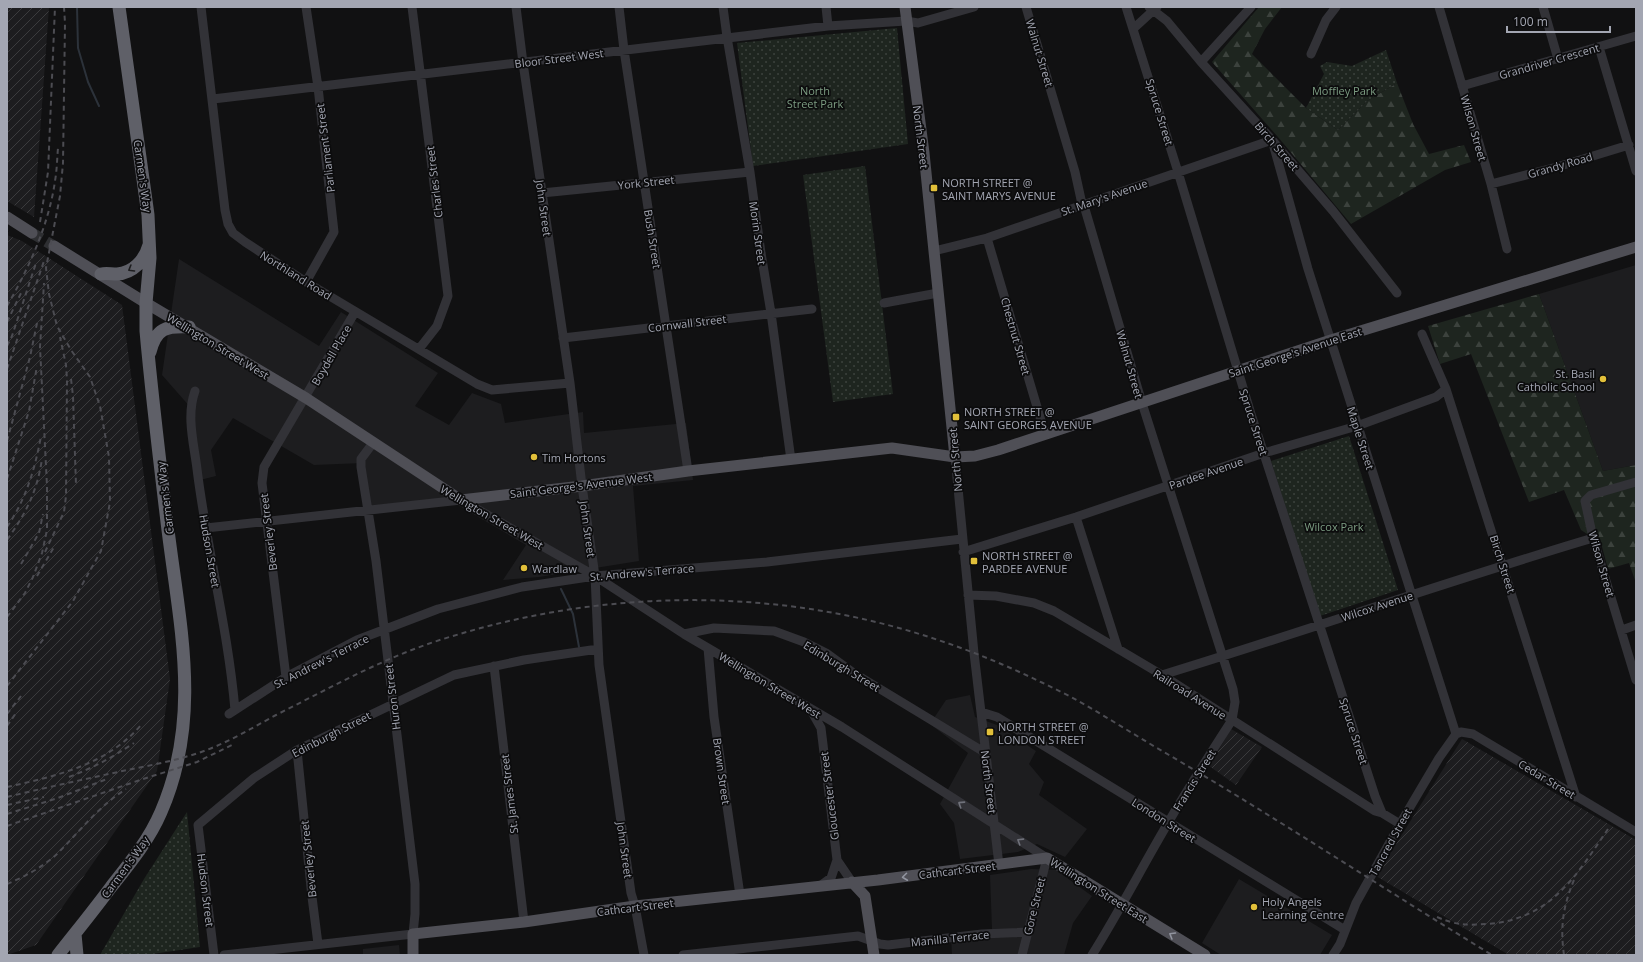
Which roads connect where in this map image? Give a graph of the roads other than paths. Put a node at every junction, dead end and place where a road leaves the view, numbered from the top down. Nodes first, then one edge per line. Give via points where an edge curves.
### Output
1 (119, 7) edge
2 (200, 7) edge
3 (306, 7) edge
4 (412, 7) edge
5 (516, 7) edge
6 (619, 7) edge
7 (723, 7) edge
8 (826, 7) edge
9 (905, 7) edge
10 (974, 7) edge
11 (1026, 7) edge
12 (1126, 7) edge
13 (1251, 7) edge
14 (1336, 7) edge
15 (1439, 7) edge
16 (1543, 7) edge
17 (1154, 8) edge
18 (906, 21) junction
19 (828, 26) junction
20 (1134, 29) junction
21 (1636, 36) edge
22 (727, 38) junction
23 (1599, 47) junction
24 (624, 50) junction
25 (1311, 54) dead end
26 (1558, 60) junction
27 (1201, 62) junction
28 (523, 63) junction
29 (421, 74) junction
30 (1462, 86) junction
31 (318, 87) junction
32 (213, 99) junction
33 (1272, 140) junction
34 (1628, 145) junction
35 (1636, 171) edge
36 (750, 172) junction
37 (1178, 172) junction
38 (644, 182) junction
39 (1490, 184) junction
40 (542, 193) junction
41 (1082, 204) junction
42 (7, 217) edge
43 (32, 233) tunnel mouth
44 (987, 238) junction
45 (150, 244) junction
46 (54, 246) tunnel mouth
47 (1636, 247) edge
48 (1507, 249) dead end
49 (934, 251) junction
50 (100, 274) junction
51 (306, 282) junction
52 (938, 293) junction
53 (1397, 293) dead end
54 (146, 303) junction
55 (884, 303) dead end
56 (812, 309) dead end
57 (355, 312) junction
58 (771, 313) junction
59 (666, 326) junction
60 (189, 327) junction
61 (1422, 334) dead end
62 (563, 338) junction
63 (1331, 340) junction
64 (419, 349) junction
65 (149, 360) junction
66 (1238, 370) junction
67 (570, 383) junction
68 (1446, 389) junction
69 (195, 391) dead end
70 (306, 398) junction
71 (1142, 403) junction
72 (1357, 426) junction
73 (1045, 434) junction
74 (373, 443) junction
75 (1264, 453) junction
76 (955, 457) junction
77 (791, 460) junction
78 (688, 471) junction
79 (1636, 482) edge
80 (582, 486) junction
81 (1168, 486) junction
82 (460, 500) junction
83 (367, 511) junction
84 (1076, 517) junction
85 (267, 521) junction
86 (206, 528) junction
87 (962, 538) junction
88 (1593, 538) junction
89 (963, 552) junction
90 (1503, 564) junction
91 (615, 574) junction
92 (595, 576) junction
93 (617, 591) junction
94 (1412, 595) junction
95 (968, 596) junction
96 (1319, 624) junction
97 (1636, 625) edge
98 (384, 630) junction
99 (1622, 630) junction
100 (684, 634) junction
101 (708, 648) junction
102 (598, 649) junction
103 (1118, 649) junction
104 (1222, 657) junction
105 (494, 666) junction
106 (1162, 675) junction
107 (286, 677) junction
108 (1636, 680) edge
109 (394, 703) junction
110 (809, 708) junction
111 (232, 712) joint
112 (981, 712) junction
113 (1232, 720) junction
114 (842, 727) junction
115 (1456, 734) junction
116 (822, 737) junction
117 (297, 750) junction
118 (984, 752) junction
119 (1576, 797) junction
120 (1382, 813) junction
121 (1168, 823) junction
122 (1400, 824) junction
123 (198, 825) joint
124 (994, 825) junction
125 (1636, 832) edge
126 (1047, 858) junction
127 (837, 860) junction
128 (999, 865) junction
129 (878, 880) junction
130 (852, 882) junction
131 (819, 887) junction
132 (740, 895) junction
133 (866, 896) junction
134 (1122, 904) junction
135 (635, 906) junction
136 (524, 922) junction
137 (1346, 930) junction
138 (1028, 932) junction
139 (75, 934) junction
140 (413, 934) junction
141 (872, 940) junction
142 (318, 944) junction
143 (1200, 954) edge
144 (58, 955) edge
145 (77, 955) edge
146 (214, 955) edge
147 (230, 955) edge
148 (413, 955) edge
149 (644, 955) edge
150 (682, 955) edge
151 (874, 955) edge
152 (1022, 955) edge
153 (1092, 955) edge
154 (1333, 955) edge

1 - 45 highway, Carmen's Way
2 - 32 street, Northland Road
3 - 31 street, Parliament Street
4 - 29 street, Charles Street
5 - 28 street, John Street
6 - 24 street, Bush Street
7 - 22 street, Morin Street
8 - 19 street
9 - 18 main road, North Street
10 - 18 street via 918,23
11 - 41 street, Walnut Street via 1075,172
12 - 20 street, Spruce Street
13 - 27 street
14 - 25 street via 1326,20
15 - 30 street, Wilson Street
16 - 26 street
17 - 20 street
17 - 27 street, Birch Street
18 - 19 street, Bloor Street West
18 - 49 main road, North Street
19 - 22 street, Bloor Street West
20 - 37 street, Spruce Street
21 - 23 street, Grandriver Crescent
22 - 24 street, Bloor Street West
22 - 36 street, Morin Street
23 - 26 street, Grandriver Crescent
23 - 34 street
24 - 28 street, Bloor Street West
24 - 38 street, Bush Street
26 - 30 street, Grandriver Crescent
27 - 33 street, Birch Street
28 - 29 street, Bloor Street West
28 - 40 street, John Street
29 - 31 street, Bloor Street West
29 - 64 street, Charles Street via 448,296 436,326
30 - 39 street, Wilson Street
31 - 32 street, Bloor Street West
31 - 51 street, Parliament Street via 334,232
32 - 51 street, Northland Road via 225,210 232,233
33 - 37 street, St. Mary's Avenue
33 - 53 street, Birch Street
33 - 63 street, Maple Street
34 - 35 street
34 - 39 street, Grandy Road
36 - 38 street, York Street
36 - 58 street, Morin Street
37 - 41 street, St. Mary's Avenue
37 - 66 street, Spruce Street
38 - 40 street, York Street
38 - 59 street, Bush Street
39 - 48 street, Wilson Street
40 - 62 street, John Street
41 - 44 street, St. Mary's Avenue
41 - 71 street, Walnut Street via 1086,209
42 - 43 main road
44 - 49 street, St. Mary's Avenue
44 - 73 street, Chestnut Street
45 -> 50 highway via 140,263 129,271
45 - 54 highway, Carmen's Way
46 - 50 main road, Wellington Street West
47 - 63 main road, Saint George's Avenue East
49 - 52 main road, North Street
50 - 54 main road, Wellington Street West
51 - 57 street, Northland Road
52 - 55 street
52 - 76 main road, North Street
54 - 60 main road, Wellington Street West
54 - 65 highway, Carmen's Way
56 - 58 street, Cornwall Street
57 - 64 street, Northland Road
57 - 70 street, Boydell Place
58 - 59 street, Cornwall Street
58 - 77 street, Morin Street
59 - 62 street, Cornwall Street
59 - 78 street, Bush Street
60 - 65 highway via 173,326 157,334
60 - 70 main road, Wellington Street West
61 - 68 street, Birch Street
62 - 67 street, John Street
63 - 66 main road, Saint George's Avenue East
63 - 72 street, Maple Street
64 - 67 street, Northland Road via 476,384 492,390
65 - 139 highway, Carmen's Way via 182,633 186,678 184,719 177,769 161,812 136,854
66 - 71 main road, Saint George's Avenue East
66 - 75 street, Spruce Street
67 - 80 street, John Street
68 - 72 street, Pardee Avenue via 1436,397
68 - 90 street, Birch Street
69 - 86 street, Hudson Street via 191,402 191,420
70 - 74 main road, Wellington Street West
70 - 85 street, Beverley Street via 264,467 262,483
71 - 73 main road, Saint George's Avenue East
71 - 81 street, Walnut Street
72 - 75 street, Pardee Avenue
72 - 94 street, Maple Street
73 - 76 main road, Saint George's Avenue East via 975,456
74 - 82 main road, Wellington Street West
74 - 83 street, Huron Street via 361,459
75 - 81 street, Pardee Avenue
75 - 96 street, Spruce Street
76 - 77 main road, Saint George's Avenue West via 892,448
76 - 87 street, North Street
77 - 78 main road, Saint George's Avenue West
78 - 80 main road, Saint George's Avenue West
79 - 88 street, Wilson Street via 1591,495 1585,501
80 - 82 main road, Saint George's Avenue West
80 - 92 street, John Street
81 - 84 street, Pardee Avenue
81 - 104 street, Walnut Street
82 - 83 street, Saint George's Avenue West
82 - 92 street, Wellington Street West
83 - 85 street, Saint George's Avenue West
83 - 98 street, Huron Street
84 - 89 street, Pardee Avenue
84 - 103 street
85 - 86 street, Saint George's Avenue West
85 - 107 street, Beverley Street
86 - 111 street, Hudson Street via 229,660
87 - 89 street, North Street
87 - 91 street, St. Andrew's Terrace via 767,562
88 - 90 street, Wilcox Avenue
88 - 99 street, Wilson Street
89 - 95 street, North Street
90 - 94 street, Wilcox Avenue
90 - 119 street, Birch Street
91 - 92 street, St. Andrew's Terrace
91 - 93 street via 613,581
92 - 93 street, Wellington Street West
92 - 98 street, St. Andrew's Terrace via 512,590 438,609
92 - 102 street, John Street
93 - 100 street, Wellington Street West
94 - 96 street, Wilcox Avenue
94 - 115 street, Maple Street
95 - 103 street, Railroad Avenue via 996,596 1034,603 1054,611
95 - 112 street, North Street
96 - 104 street, Wilcox Avenue
96 - 120 street, Spruce Street
97 - 99 street
98 - 107 street, St. Andrew's Terrace via 357,640
98 - 109 street, Huron Street
99 - 108 street, Wilson Street
100 - 101 street, Wellington Street West
100 - 118 street, Edinburgh Street via 714,628 774,631 804,642 826,653 852,672
101 - 110 street, Wellington Street West
101 - 132 street, Brown Street via 714,717
102 - 105 street, Edinburgh Street
102 - 135 street, John Street via 630,886
103 - 106 street, Railroad Avenue
104 - 106 street, Wilcox Avenue
104 - 113 street, Walnut Street via 1234,689 1236,702
105 - 109 street, Edinburgh Street via 454,675
105 - 136 street, St. James Street
106 - 113 street, Railroad Avenue
107 - 111 street, St. Andrew's Terrace
109 - 117 street, Edinburgh Street
109 - 140 street, Huron Street via 415,884
110 - 114 street, Wellington Street West
110 - 116 street, Gloucester Street via 818,720
112 - 118 street, North Street
112 - 121 street, London Street via 997,717
113 - 120 street, Railroad Avenue via 1374,811
113 - 121 street, Francis Street
114 - 116 street via 829,730
124 -> 114 street, Wellington Street West
115 - 119 street, Cedar Street via 1473,734
115 - 122 street, Tancred Street
116 - 127 street, Gloucester Street
117 - 123 street, Edinburgh Street via 254,778
117 - 142 street, Beverley Street
118 - 124 street, North Street
119 - 125 street, Cedar Street
120 - 122 street, Railroad Avenue
121 - 134 street, Francis Street
121 - 137 street, London Street
122 - 137 street, Tancred Street via 1356,903
123 - 146 street, Hudson Street
126 -> 124 street, Wellington Street East
124 - 128 street, North Street
126 - 128 main road, Cathcart Street
126 - 134 main road, Wellington Street East
126 - 138 street, Gore Street
127 - 130 street, Gloucester Street
127 - 131 street via 832,878
128 -> 129 main road, Cathcart Street
129 - 130 main road, Cathcart Street
129 - 133 main road via 870,887
130 - 131 main road, Cathcart Street
130 - 133 main road
131 - 132 main road, Cathcart Street
132 - 135 main road, Cathcart Street
133 - 141 main road
143 -> 134 main road, Wellington Street East
134 - 153 street, Francis Street
135 - 136 main road, Cathcart Street
135 - 149 street, John Street
136 - 140 main road, Cathcart Street
137 - 154 street, Tancred Street
138 - 141 street, Manilla Terrace via 982,934 888,945
138 - 152 street, Gore Street
139 - 144 highway, Carmen's Way
139 - 145 highway
140 - 142 street, Cathcart Street
140 - 148 main road, Huron Street
141 - 150 street, Manilla Terrace via 858,936
141 - 151 main road
142 - 147 street, Cathcart Street

